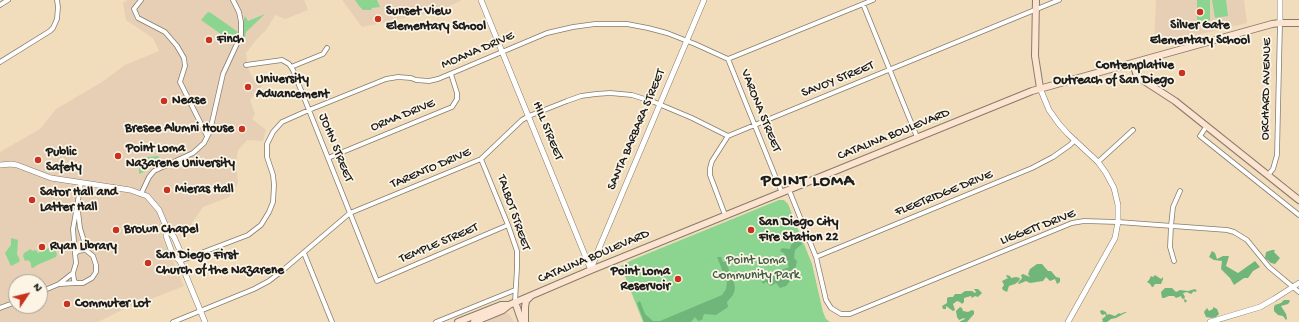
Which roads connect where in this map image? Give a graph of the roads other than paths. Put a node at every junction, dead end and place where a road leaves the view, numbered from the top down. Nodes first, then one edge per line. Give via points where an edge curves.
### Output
1 (8, 0) edge
2 (57, 0) edge
3 (141, 0) edge
4 (233, 0) edge
5 (481, 0) edge
6 (704, 0) edge
7 (872, 0) edge
8 (1036, 0) edge
9 (1059, 0) edge
10 (1280, 0) edge
11 (863, 4) junction
12 (0, 5) edge
13 (1036, 10) junction
14 (1280, 23) junction
15 (1299, 23) edge
16 (687, 41) junction
17 (327, 48) dead end
18 (503, 52) junction
19 (728, 59) junction
20 (0, 62) edge
21 (1133, 63) junction
22 (246, 65) dead end
23 (291, 67) junction
24 (890, 70) junction
25 (450, 74) junction
26 (1040, 88) junction
27 (660, 104) junction
28 (309, 110) junction
29 (529, 116) junction
30 (755, 125) junction
31 (1206, 126) junction
32 (1133, 130) dead end
33 (207, 136) junction
34 (728, 136) junction
35 (917, 137) junction
36 (1075, 140) junction
37 (328, 158) junction
38 (481, 159) junction
39 (1098, 162) junction
40 (0, 166) edge
41 (1268, 175) junction
42 (81, 183) junction
43 (789, 190) junction
44 (1180, 191) dead end
45 (782, 193) junction
46 (141, 194) junction
47 (1299, 200) edge
48 (78, 207) junction
49 (350, 213) junction
50 (725, 215) junction
51 (1299, 215) edge
52 (1118, 222) junction
53 (508, 225) junction
54 (1171, 226) junction
55 (87, 251) junction
56 (304, 253) junction
57 (75, 254) junction
58 (816, 257) junction
59 (180, 261) junction
60 (1174, 262) dead end
61 (591, 270) junction
62 (73, 272) junction
63 (377, 281) joint
64 (76, 283) junction
65 (1299, 283) edge
66 (60, 284) junction
67 (1293, 287) junction
68 (48, 289) edge
69 (515, 290) junction
70 (1299, 292) edge
71 (532, 295) junction
72 (515, 302) junction
73 (509, 305) junction
74 (200, 311) junction
75 (173, 322) edge
76 (204, 322) edge
77 (332, 322) edge
78 (436, 322) edge
79 (458, 322) edge
80 (474, 322) edge
81 (523, 322) edge
82 (1068, 322) edge
83 (1210, 322) edge

1 - 12 street
2 - 20 street via 57,19 50,31
3 - 33 street via 134,9 138,18 166,32 184,58 180,82
4 - 33 street via 239,12 241,35 223,74
5 - 18 street, HILL STREET
6 - 16 street, SANTA BARBARA STREET
7 - 11 street
8 - 13 main road
9 - 13 street, SAVOY STREET
10 - 14 street, ORCHARD AVENUE
11 - 19 street
11 - 24 street
13 - 24 street, SAVOY STREET
13 - 26 main road via 1035,56
14 - 15 main road, CATALINA BOULEVARD
14 - 21 main road, CATALINA BOULEVARD
14 - 41 street, ORCHARD AVENUE via 1277,155 1273,169
16 - 18 street, MOANA DRIVE via 667,33 627,24 595,24 548,33
16 - 19 street, MOANA DRIVE
16 - 27 street, SANTA BARBARA STREET
17 - 23 street via 323,54
18 - 25 street, MOANA DRIVE
18 - 29 street, HILL STREET
19 - 30 street, VARONA STREET
21 - 26 main road, CATALINA BOULEVARD
21 - 31 main road via 1141,79
22 - 23 street via 282,60
23 - 28 street, JOHN STREET
24 - 30 street, SAVOY STREET
24 - 35 street
25 - 28 street, MOANA DRIVE via 429,81 398,77 386,79
25 - 37 street, ORMA DRIVE via 457,93 457,99 452,107
26 - 35 main road, CATALINA BOULEVARD
26 - 36 street via 1052,114
27 - 29 street, TARENTO DRIVE via 632,95 596,94 581,96
27 - 34 street, TARENTO DRIVE
27 - 61 street, SANTA BARBARA STREET
28 - 37 street, JOHN STREET
28 - 59 street, MOANA DRIVE via 282,122 267,144 267,157 273,175 273,202 261,225 248,235
29 - 38 street, TARENTO DRIVE
29 - 61 street, HILL STREET
30 - 34 street, SAVOY STREET
30 - 45 street, VARONA STREET
31 - 41 main road
31 - 51 street via 1200,136
32 - 39 street
33 - 46 street via 204,143 193,153 154,171
34 - 50 street via 710,168 710,175
35 - 43 main road, CATALINA BOULEVARD
36 - 39 street
36 - 58 street, FLEETRIDGE DRIVE via 1053,157 1032,168
37 - 49 street, JOHN STREET
38 - 49 street, TARENTO DRIVE
38 - 53 street, TALBOT STREET
39 - 52 street via 1114,188
40 - 42 street via 17,165 51,178
41 - 47 main road
42 - 46 street
42 - 48 street
43 - 45 main road, CATALINA BOULEVARD
43 - 58 street
44 - 54 street via 1173,207
45 - 50 main road, CATALINA BOULEVARD
46 - 59 street via 147,196 156,206 167,229 174,237 180,252
48 - 55 street via 80,228
48 - 57 street via 73,229
49 - 56 street, TARENTO DRIVE
49 - 63 street, JOHN STREET
50 - 61 main road, CATALINA BOULEVARD
52 - 54 street, LIGGETT DRIVE
52 - 58 street, LIGGETT DRIVE via 1072,223 850,314 835,311 826,300
52 - 82 street via 1111,246
53 - 63 street, TEMPLE STREET
53 - 69 street, TALBOT STREET via 517,251
54 - 60 street via 1170,244
54 - 67 street, LIGGETT DRIVE via 1227,230 1240,235 1251,244 1269,267
55 - 57 street via 78,251
55 - 64 street via 93,256 96,272 83,283
56 - 74 street, TARENTO DRIVE via 254,289
56 - 77 street
57 - 62 street
59 - 74 street
61 - 71 main road, CATALINA BOULEVARD
62 - 64 street
62 - 66 street
64 - 66 street
65 - 67 street
66 - 68 street
67 - 70 street, LIGGETT DRIVE
67 - 83 street via 1260,307
69 - 72 street, TALBOT STREET
69 - 78 street
71 - 72 main road, CATALINA BOULEVARD
71 - 81 main road via 526,301
72 - 73 main road, CATALINA BOULEVARD
72 - 81 main road, TALBOT STREET
73 - 79 main road, CATALINA BOULEVARD via 501,305
73 - 80 main road, CATALINA BOULEVARD
74 - 75 street, TARENTO DRIVE
74 - 76 street

